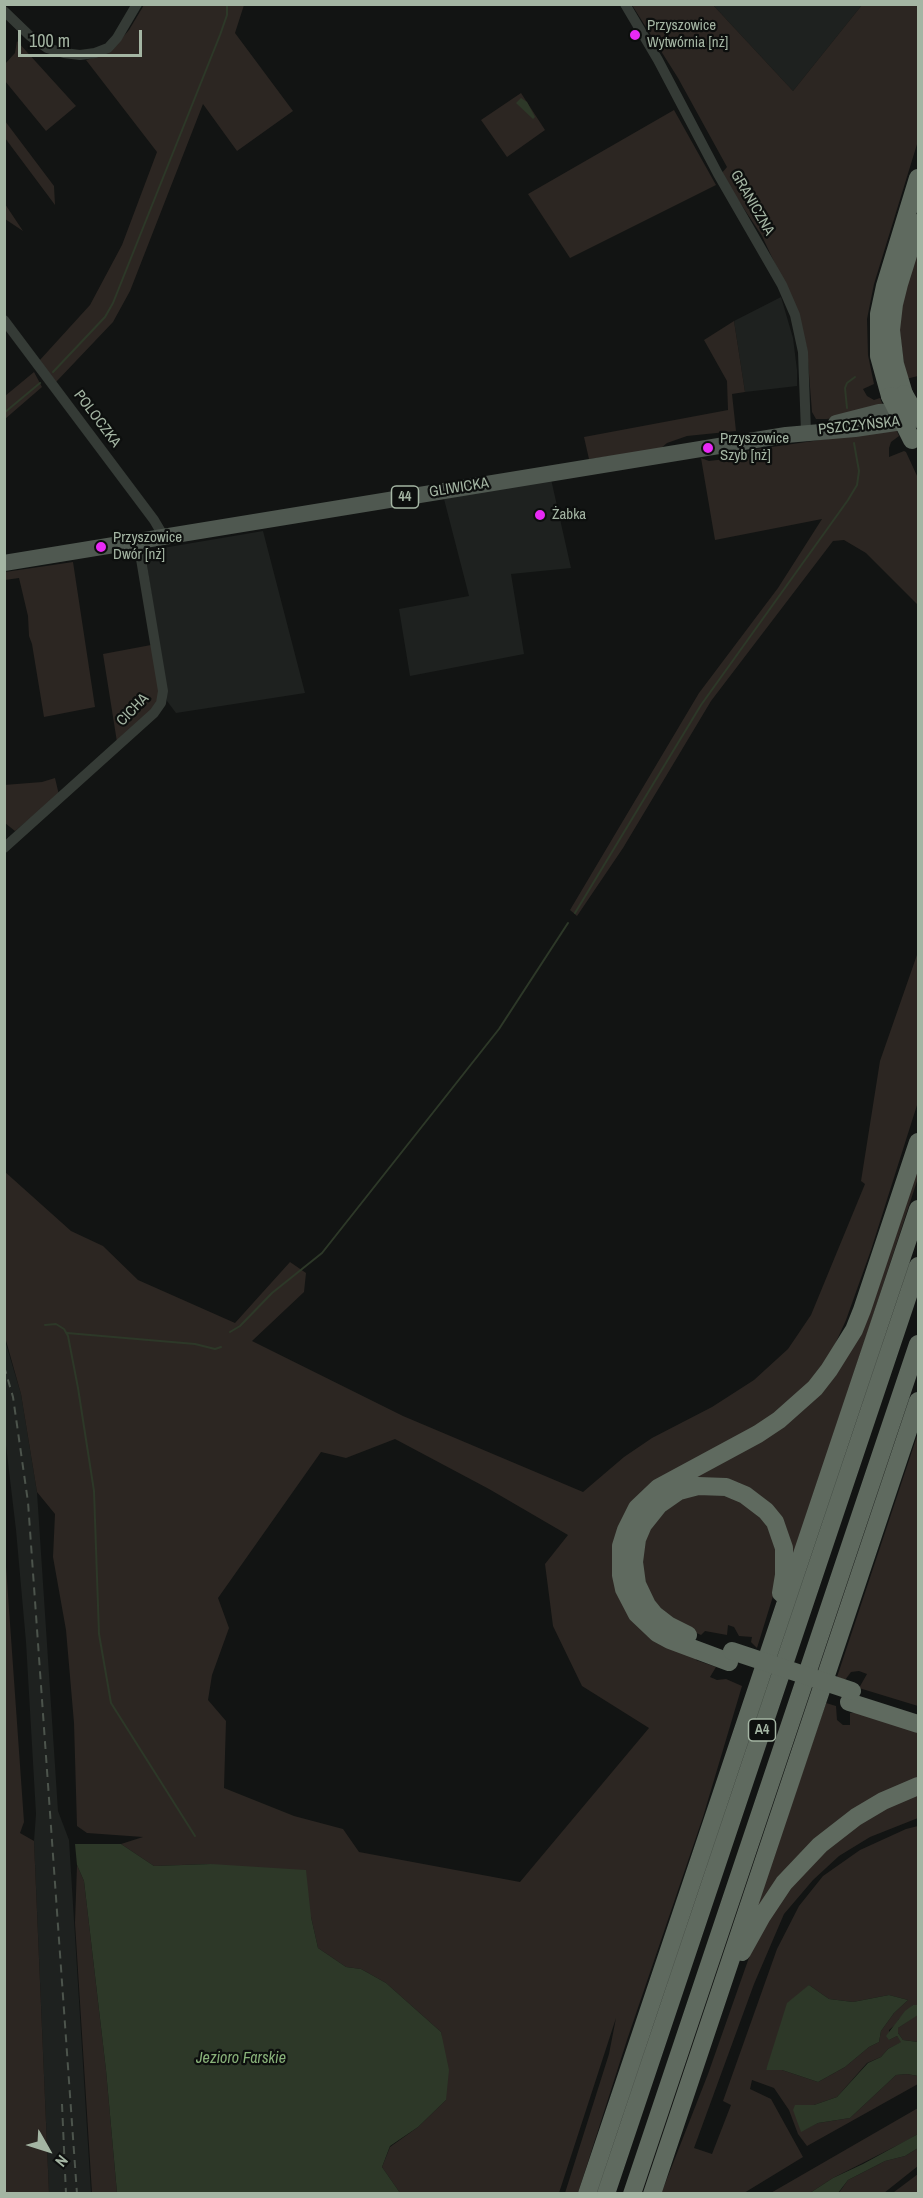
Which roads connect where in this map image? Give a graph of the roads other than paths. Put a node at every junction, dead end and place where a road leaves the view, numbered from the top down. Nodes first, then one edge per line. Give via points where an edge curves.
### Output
1 (137, 4) edge
2 (625, 4) edge
3 (4, 10) edge
4 (918, 178) edge
5 (918, 223) edge
6 (4, 320) edge
7 (897, 395) junction
8 (918, 409) edge
9 (918, 419) edge
10 (806, 432) junction
11 (915, 446) edge
12 (164, 537) junction
13 (138, 542) junction
14 (4, 563) edge
15 (4, 848) edge
16 (918, 1142) edge
17 (918, 1209) edge
18 (918, 1266) edge
19 (918, 1344) edge
20 (918, 1401) edge
21 (769, 1653) junction
22 (730, 1656) junction
23 (851, 1696) junction
24 (918, 1711) edge
25 (918, 1724) edge
26 (918, 1786) edge
27 (713, 2013) junction
28 (587, 2193) edge
29 (606, 2193) edge
30 (632, 2193) edge
31 (652, 2193) edge

1 - 3 street via 108,48 80,55 47,48
2 - 10 street, GRANICZNA via 795,315 803,352
4 - 7 highway via 879,314 879,356
5 - 7 highway via 894,304 891,330
6 - 12 street, POLOCZKA
7 - 9 highway, bridge
7 - 11 highway, bridge
8 - 10 main road, PSZCZYŃSKA / 44 via 867,415
9 - 10 main road, PSZCZYŃSKA / 44
10 - 12 main road, GLIWICKA / 44
12 - 13 main road, GLIWICKA / 44
13 - 14 main road, GLIWICKA / 44
13 - 15 street, CICHA via 163,691 161,703
16 - 22 highway via 864,1306 829,1370 779,1420 658,1488 637,1508 626,1530 621,1546 621,1575 637,1614 670,1640
17 - 21 highway
18 - 29 highway, A4
19 - 30 highway, A4
20 - 27 highway
21 - 22 highway via 785,1562 777,1529 766,1510 745,1495 726,1487 698,1486 669,1497 649,1514 634,1550 634,1573 641,1594 655,1615
21 - 28 highway
22 - 23 highway
23 - 24 highway
23 - 25 highway
26 - 27 highway via 856,1817 804,1860 762,1916
27 - 31 highway

